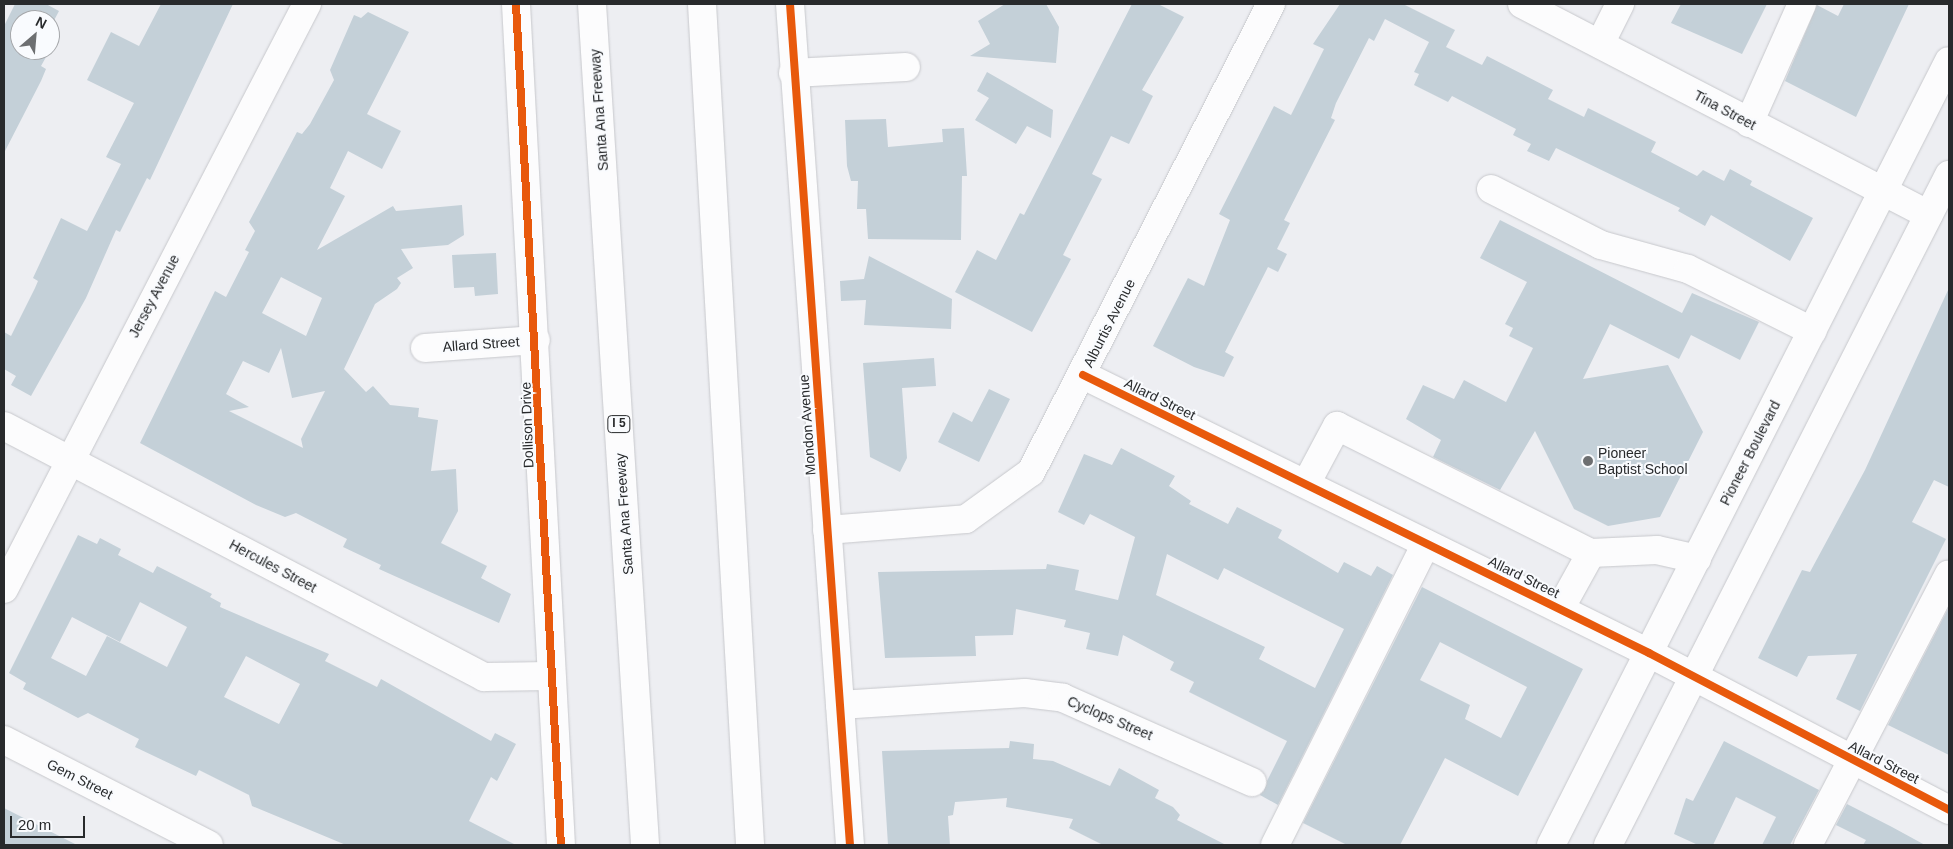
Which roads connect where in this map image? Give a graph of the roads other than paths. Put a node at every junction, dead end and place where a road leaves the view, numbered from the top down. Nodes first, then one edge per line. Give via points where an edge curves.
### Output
1 (307, 4) edge
2 (516, 4) edge
3 (592, 4) edge
4 (702, 4) edge
5 (790, 4) edge
6 (1271, 4) edge
7 (1522, 4) edge
8 (1620, 4) edge
9 (1802, 4) edge
10 (1600, 44) junction
11 (1949, 61) edge
12 (906, 67) dead end
13 (793, 74) junction
14 (1749, 123) junction
15 (1949, 175) edge
16 (1491, 189) dead end
17 (1882, 193) junction
18 (1929, 216) junction
19 (1812, 331) junction
20 (536, 340) junction
21 (425, 348) dead end
22 (1083, 375) junction
23 (4, 426) edge
24 (70, 458) junction
25 (1306, 484) junction
26 (827, 530) junction
27 (1426, 544) junction
28 (1591, 553) junction
29 (1697, 559) junction
30 (1949, 574) edge
31 (4, 589) edge
32 (1560, 609) junction
33 (1649, 653) junction
34 (550, 676) junction
35 (1692, 677) junction
36 (840, 705) junction
37 (4, 740) edge
38 (1854, 760) junction
39 (1252, 782) dead end
40 (1949, 810) edge
41 (209, 845) edge
42 (561, 845) edge
43 (645, 845) edge
44 (750, 845) edge
45 (850, 845) edge
46 (1275, 845) edge
47 (1551, 845) edge
48 (1608, 845) edge
49 (1808, 845) edge

1 - 24 main road, Jersey Avenue
2 - 20 main road, Dollison Drive
3 - 43 main road, Santa Ana Freeway / I 5
4 - 44 main road
5 - 13 main road, Mondon Avenue
6 - 22 main road, Alburtis Avenue
7 - 10 main road, Tina Street
8 - 10 main road
9 - 14 main road
10 - 14 main road, Tina Street
11 - 17 main road, Pioneer Boulevard
12 - 13 main road
13 - 26 main road, Mondon Avenue
14 - 17 main road, Tina Street
15 - 18 main road
16 - 19 main road via 1602,245 1688,269
17 - 18 main road, Tina Street
17 - 19 main road, Pioneer Boulevard
18 - 35 main road
19 - 29 main road, Pioneer Boulevard
20 - 21 main road, Allard Street
20 - 34 main road, Dollison Drive
22 - 25 main road, Allard Street
22 - 26 main road, Alburtis Avenue via 1031,472 966,519
23 - 24 main road, Hercules Street
24 - 31 main road, Jersey Avenue
24 - 34 main road, Hercules Street via 484,677
25 - 27 main road, Allard Street
25 - 28 main road via 1337,426
26 - 36 main road, Mondon Avenue
27 - 32 main road, Allard Street
27 - 46 main road
28 - 29 main road via 1657,550
28 - 32 main road
29 - 33 main road, Pioneer Boulevard
30 - 38 main road
32 - 33 main road, Allard Street
33 - 35 main road, Allard Street
33 - 47 main road, Pioneer Boulevard
34 - 42 main road, Dollison Drive
35 - 38 main road, Allard Street
35 - 48 main road
36 - 39 main road, Cyclops Street via 1025,693 1063,698
36 - 45 main road, Mondon Avenue
37 - 41 main road, Gem Street
38 - 40 main road, Allard Street
38 - 49 main road

